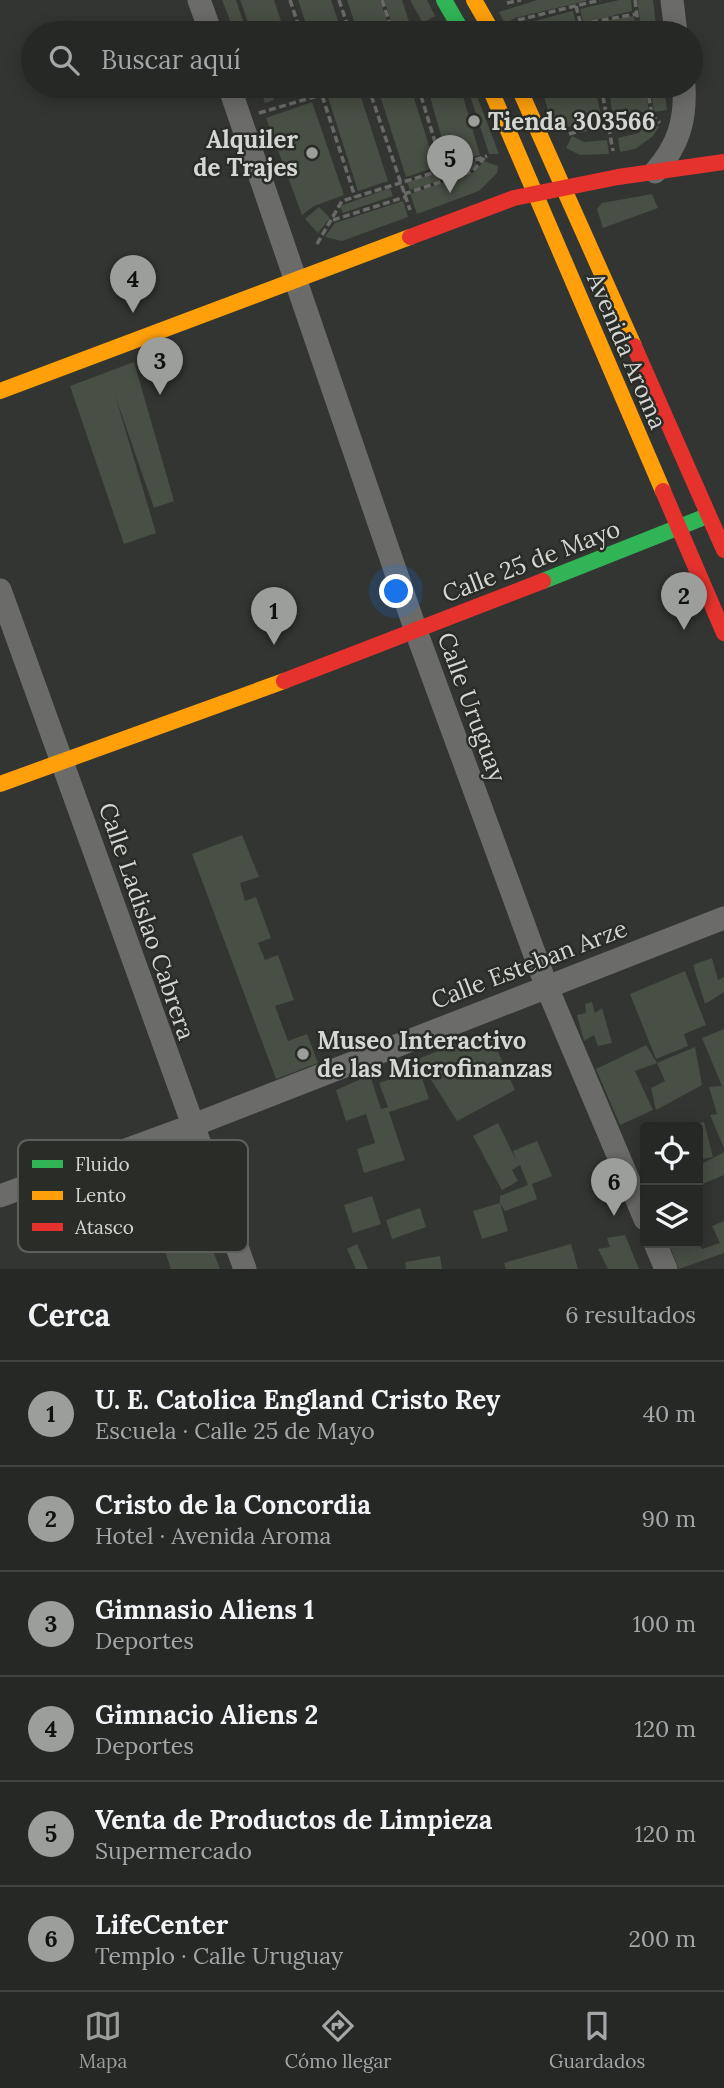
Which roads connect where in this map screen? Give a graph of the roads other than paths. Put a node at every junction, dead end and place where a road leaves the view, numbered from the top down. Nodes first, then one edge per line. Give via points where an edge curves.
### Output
1 (200, 0) edge
2 (444, 0) edge
3 (474, 0) edge
4 (672, 0) edge
5 (207, 21) edge
6 (456, 21) edge
7 (492, 21) edge
8 (675, 21) edge
9 (233, 98) edge
10 (494, 98) edge
11 (523, 98) edge
12 (684, 98) edge
13 (724, 163) edge
14 (655, 172) junction
15 (564, 187) junction
16 (536, 192) junction
17 (296, 279) junction
18 (0, 391) edge
19 (716, 512) edge
20 (678, 528) junction
21 (724, 550) edge
22 (0, 590) edge
23 (416, 631) junction
24 (724, 633) edge
25 (63, 759) junction
26 (0, 784) edge
27 (724, 918) edge
28 (546, 985) junction
29 (191, 1126) junction
30 (153, 1140) edge
31 (196, 1140) edge
32 (18, 1189) edge
33 (0, 1196) edge
34 (640, 1207) edge
35 (657, 1248) edge
36 (239, 1252) edge
37 (245, 1269) edge
38 (667, 1269) edge

1 - 5 street
2 - 6 main road
3 - 7 main road
4 - 8 street
9 - 17 street, Calle Uruguay
10 - 16 main road, Avenida Aroma
11 - 15 main road, Avenida Aroma
12 - 14 street via 677,141
13 - 14 main road
14 - 15 main road
15 - 16 main road
15 - 19 main road, Avenida Aroma
16 - 17 main road
16 - 20 main road, Avenida Aroma
17 - 18 main road
17 - 23 street, Calle Uruguay
19 - 20 main road, Calle 25 de Mayo
19 - 21 main road, Avenida Aroma
20 - 23 main road, Calle 25 de Mayo
20 - 24 main road, Avenida Aroma
22 - 25 street, Calle Ladislao Cabrera
23 - 25 main road, Calle 25 de Mayo
23 - 28 street, Calle Uruguay
25 - 26 main road, Calle 25 de Mayo
25 - 29 street, Calle Ladislao Cabrera
27 - 28 street, Calle Esteban Arze
28 - 29 street, Calle Esteban Arze
28 - 34 street, Calle Uruguay
29 - 30 street, Calle Esteban Arze
29 - 31 street, Calle Ladislao Cabrera
32 - 33 street, Calle Esteban Arze
35 - 38 street
36 - 37 street, Calle Ladislao Cabrera

